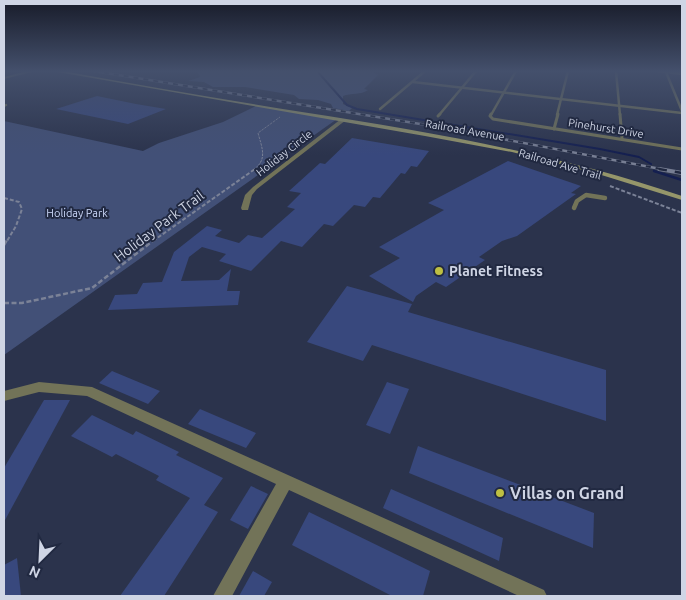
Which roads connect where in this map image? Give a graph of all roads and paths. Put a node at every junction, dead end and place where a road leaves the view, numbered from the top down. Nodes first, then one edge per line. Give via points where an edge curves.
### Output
1 (219, 99) edge
2 (392, 99) edge
3 (452, 99) edge
4 (500, 99) edge
5 (561, 99) joint
6 (618, 99) edge
7 (677, 99) edge
8 (619, 106) junction
9 (380, 109) dead end
10 (682, 112) edge
11 (438, 116) dead end
12 (281, 117) dead end
13 (343, 120) junction
14 (554, 129) junction
15 (622, 139) junction
16 (682, 149) edge
17 (603, 183) dead end
18 (633, 183) junction
19 (4, 198) edge
20 (605, 198) dead end
21 (682, 198) edge
22 (682, 205) edge
23 (245, 208) dead end
24 (574, 208) dead end
25 (682, 212) edge
26 (4, 245) edge
27 (4, 303) edge
28 (4, 396) edge
29 (286, 481) junction
30 (222, 596) edge
31 (538, 596) edge

1 - 13 main road, Railroad Avenue
2 - 9 lane
3 - 11 lane
4 - 14 lane, Pinehurst Drive via 490,116 497,120
5 - 8 lane
5 - 14 lane
6 - 8 lane
7 - 10 lane
8 - 10 lane
8 - 15 lane
12 - 27 path, Holiday Park Trail via 258,133 264,154 260,165 151,242 99,284 83,292
13 - 18 main road, Railroad Avenue via 488,145
13 - 23 street, Holiday Circle via 255,188
14 - 15 lane, Pinehurst Drive
15 - 16 lane, Pinehurst Drive
17 - 25 path, Railroad Ave Trail
18 - 21 main road, Railroad Avenue
18 - 22 main road, Railroad Avenue
19 - 26 path via 19,202 22,209
20 - 24 lane via 586,195 576,202
28 - 29 street via 38,387 88,391
29 - 30 street
29 - 31 street

